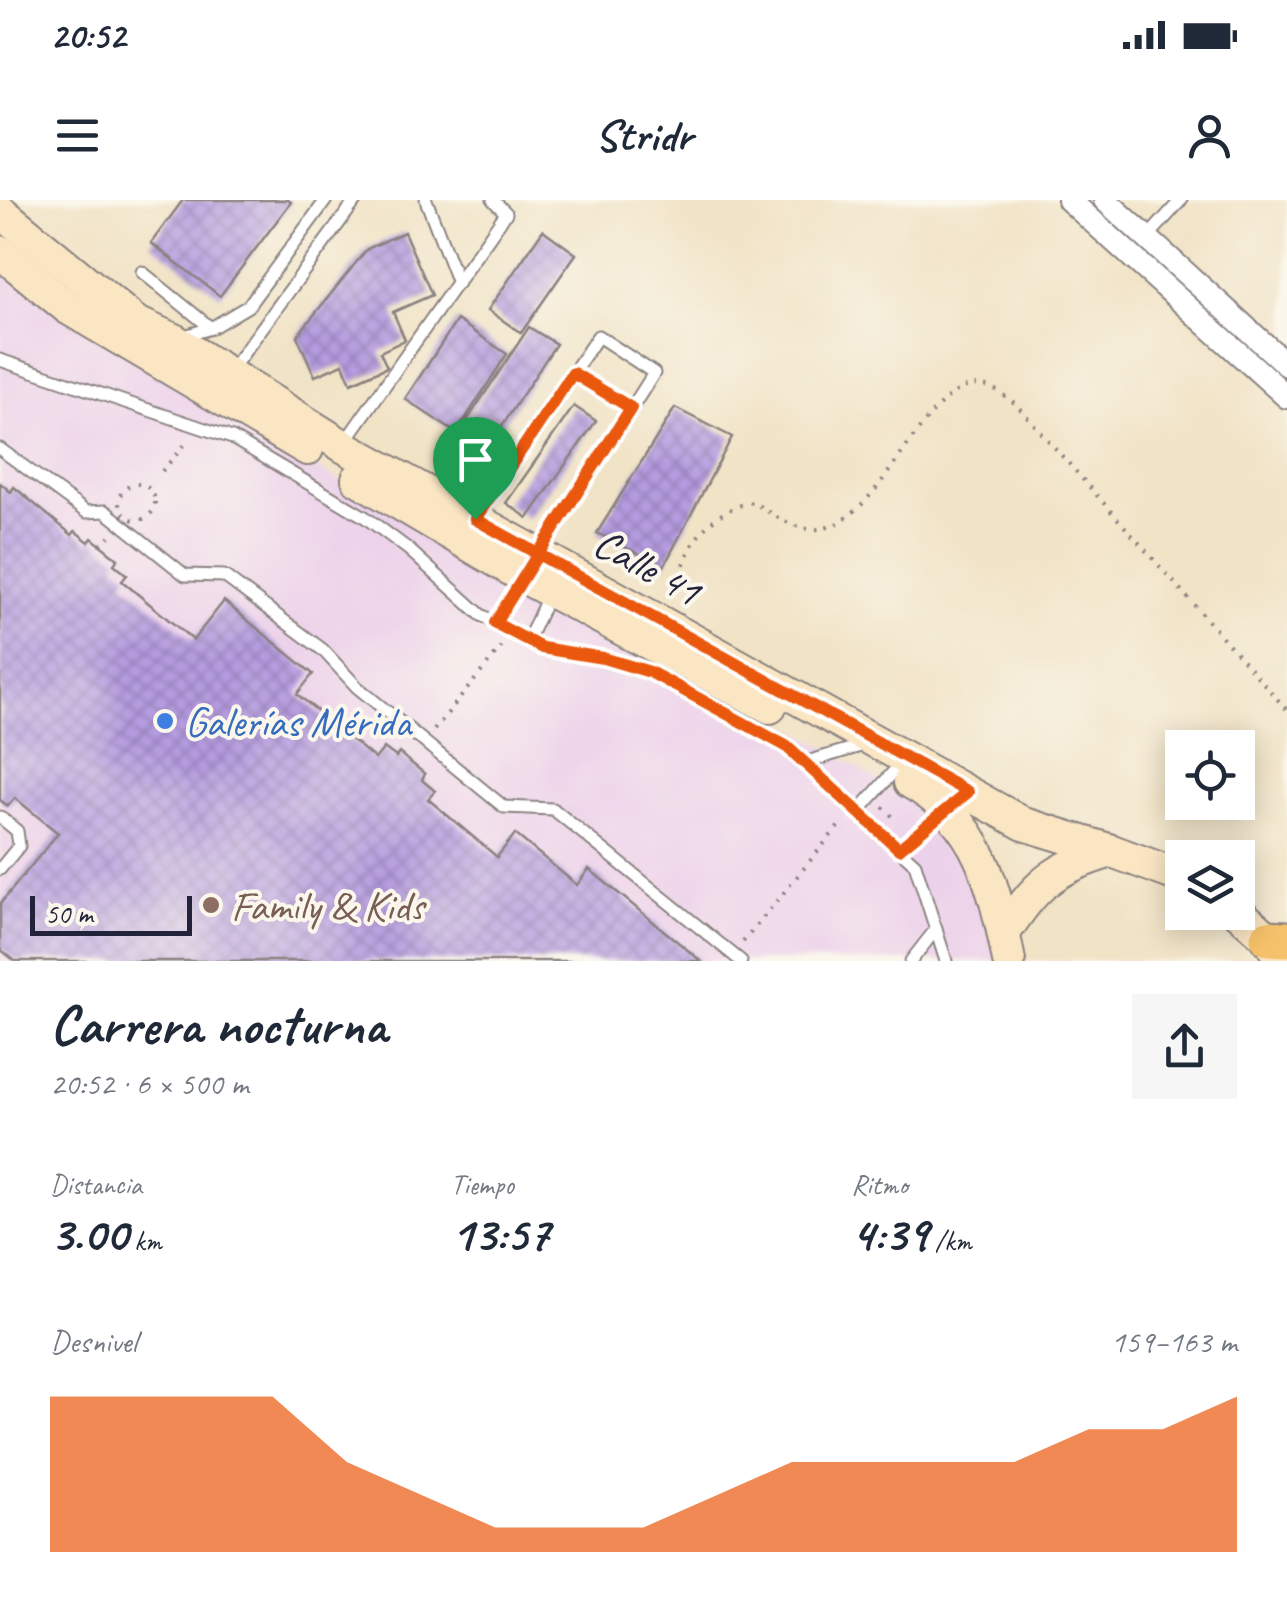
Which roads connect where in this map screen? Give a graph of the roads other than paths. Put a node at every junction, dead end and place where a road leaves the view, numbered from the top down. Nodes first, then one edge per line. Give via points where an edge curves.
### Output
1 (326, 200) edge
2 (356, 200) edge
3 (426, 200) edge
4 (492, 200) edge
5 (1069, 200) edge
6 (1105, 200) edge
7 (1181, 200) edge
8 (0, 211) edge
9 (1148, 238) junction
10 (0, 252) edge
11 (142, 272) dead end
12 (458, 283) junction
13 (212, 328) junction
14 (174, 340) junction
15 (0, 360) edge
16 (1287, 364) edge
17 (573, 373) junction
18 (228, 374) junction
19 (1287, 397) edge
20 (631, 408) junction
21 (343, 446) junction
22 (0, 449) edge
23 (475, 519) junction
24 (544, 572) junction
25 (495, 623) junction
26 (528, 640) junction
27 (862, 745) junction
28 (804, 762) junction
29 (899, 766) junction
30 (958, 800) junction
31 (858, 812) junction
32 (0, 817) edge
33 (899, 849) junction
34 (1112, 851) junction
35 (0, 869) edge
36 (1165, 871) edge
37 (1255, 926) edge
38 (936, 929) junction
39 (1279, 946) edge
40 (1006, 947) edge
41 (740, 961) edge
42 (911, 961) edge
43 (946, 961) edge

1 - 13 lane via 248,306
2 - 18 lane
3 - 12 lane
4 - 12 lane via 506,213
5 - 19 street
6 - 9 street
7 - 9 lane
8 - 14 main road, Calle 41 via 135,322
9 - 16 street
10 - 24 main road, Calle 41 via 68,308
11 - 13 lane
12 - 21 lane
13 - 14 lane
14 - 18 main road, Calle 41
15 - 25 lane via 232,438 366,517
17 - 20 lane
17 - 20 lane via 598,336 654,373
17 - 23 lane
18 - 21 main road, Calle 41
20 - 24 lane
21 - 23 main road, Calle 41
22 - 41 lane via 86,512 105,510 186,575 224,576 323,650 356,686 504,807 553,809
23 - 24 main road, Calle 41
24 - 25 lane
24 - 26 lane
24 - 27 main road, Calle 41
25 - 26 lane
26 - 28 lane via 650,672
27 - 28 lane
27 - 29 main road, Calle 41
28 - 31 lane
29 - 30 main road, Calle 41
29 - 31 lane
30 - 33 lane
30 - 34 main road, Calle 41
30 - 40 main road, Calle 41
31 - 33 lane
32 - 35 lane via 18,831 19,846
33 - 38 lane via 915,864
34 - 36 main road, Calle 41
34 - 40 main road via 1058,870 1027,898
37 - 39 main road
38 - 42 lane
38 - 43 lane

